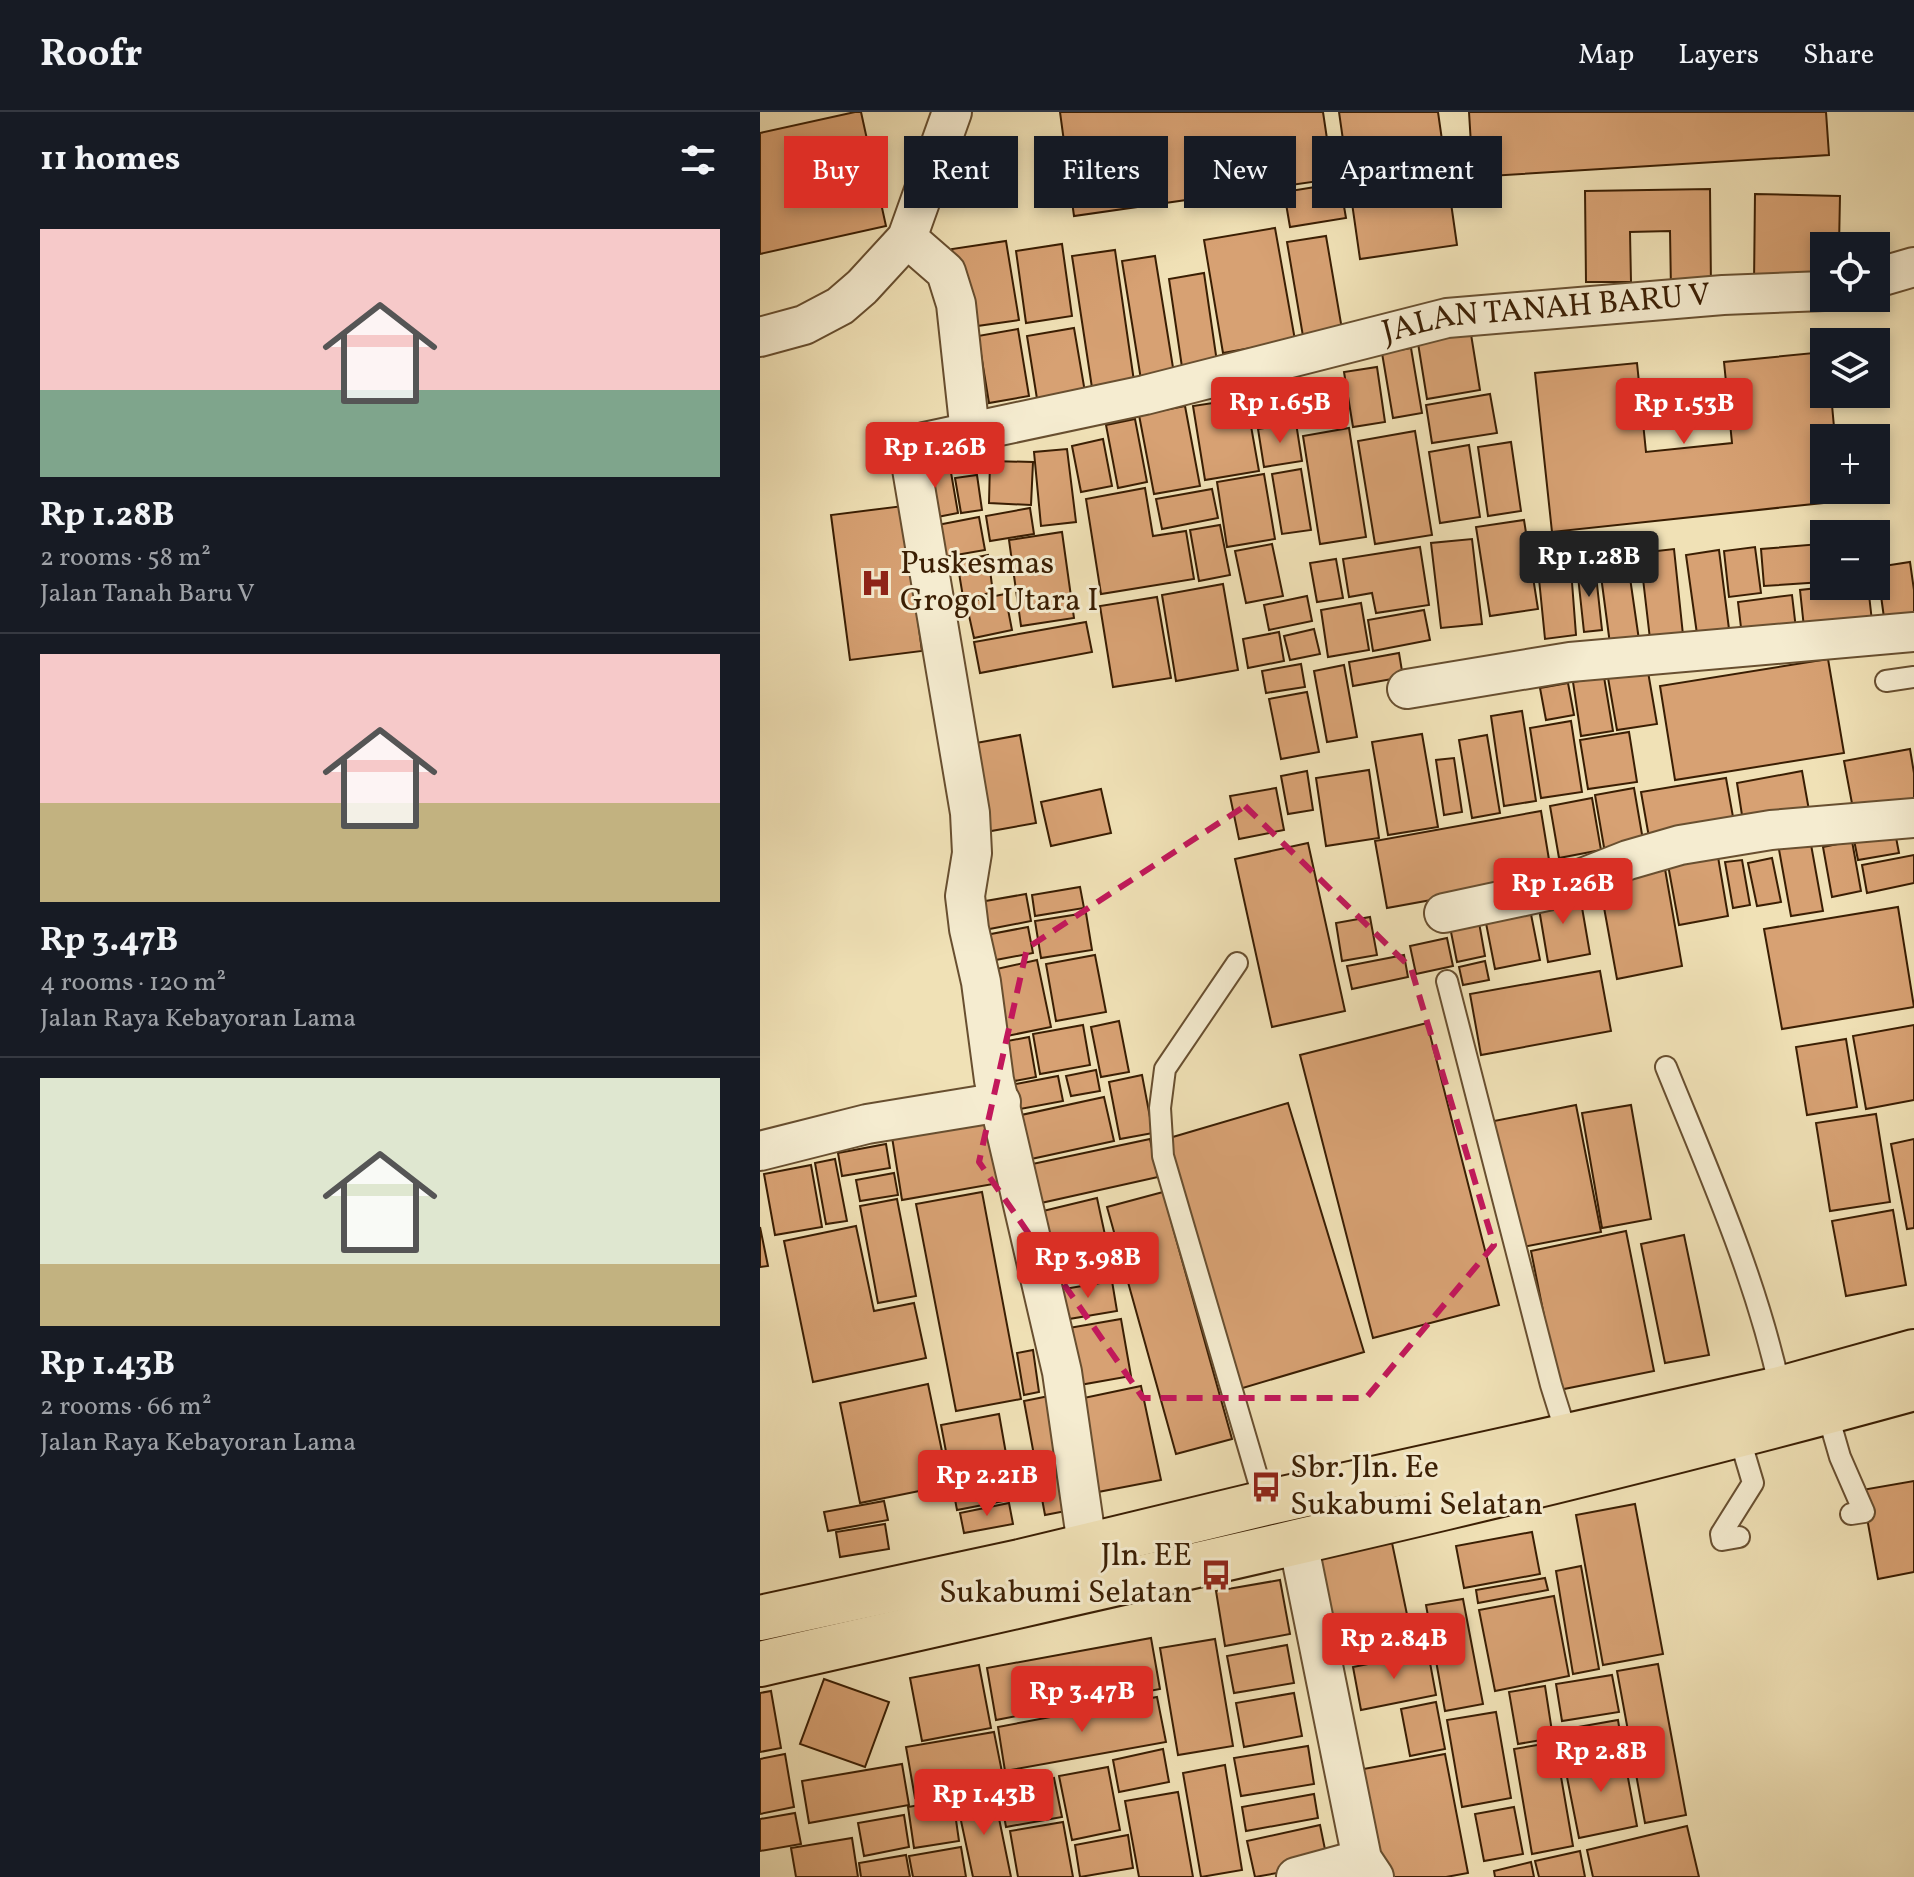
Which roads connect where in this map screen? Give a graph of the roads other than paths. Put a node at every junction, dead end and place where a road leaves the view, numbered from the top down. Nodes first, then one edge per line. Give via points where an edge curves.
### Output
1 (952, 112) edge
2 (907, 238) junction
3 (1914, 267) edge
4 (1890, 274) edge
5 (1810, 292) edge
6 (760, 337) edge
7 (970, 433) junction
8 (1914, 632) edge
9 (1914, 677) edge
10 (1886, 681) dead end
11 (1407, 689) dead end
12 (1914, 818) edge
13 (1444, 913) dead end
14 (1237, 963) dead end
15 (1447, 981) dead end
16 (1666, 1067) dead end
17 (1001, 1102) junction
18 (760, 1151) edge
19 (1914, 1352) edge
20 (1914, 1388) edge
21 (1780, 1389) junction
22 (1827, 1412) junction
23 (1567, 1436) junction
24 (1739, 1436) junction
25 (1276, 1500) junction
26 (1851, 1514) dead end
27 (1739, 1537) dead end
28 (1087, 1545) junction
29 (1287, 1545) junction
30 (1022, 1583) junction
31 (760, 1618) edge
32 (760, 1664) edge
33 (1368, 1868) edge
34 (1296, 1877) edge

1 - 2 street
2 - 6 street via 840,306 804,325
2 - 7 street via 946,272 956,304
3 - 4 street
5 - 7 street, JALAN TANAH BARU V via 1447,318 1145,395
7 - 17 street, JALAN TANAH BARU V via 918,445 910,457 966,786 972,853 966,907
8 - 11 street via 1570,662
9 - 10 lane
12 - 13 street via 1771,830 1680,845 1552,890
14 - 25 lane via 1165,1069 1160,1108 1163,1156
15 - 23 lane
16 - 21 lane via 1739,1245
17 - 18 street via 867,1124
17 - 28 street, JALAN TANAH BARU V via 1062,1372
19 - 21 main road
20 - 22 main road
21 - 23 main road
22 - 24 main road
22 - 26 lane via 1864,1512
23 - 25 main road
24 - 27 lane via 1753,1483 1721,1534 1722,1540
24 - 29 main road
25 - 28 main road
25 - 29 main road
28 - 30 main road
29 - 30 main road
29 - 33 street
30 - 31 main road
30 - 32 main road
33 - 34 street

